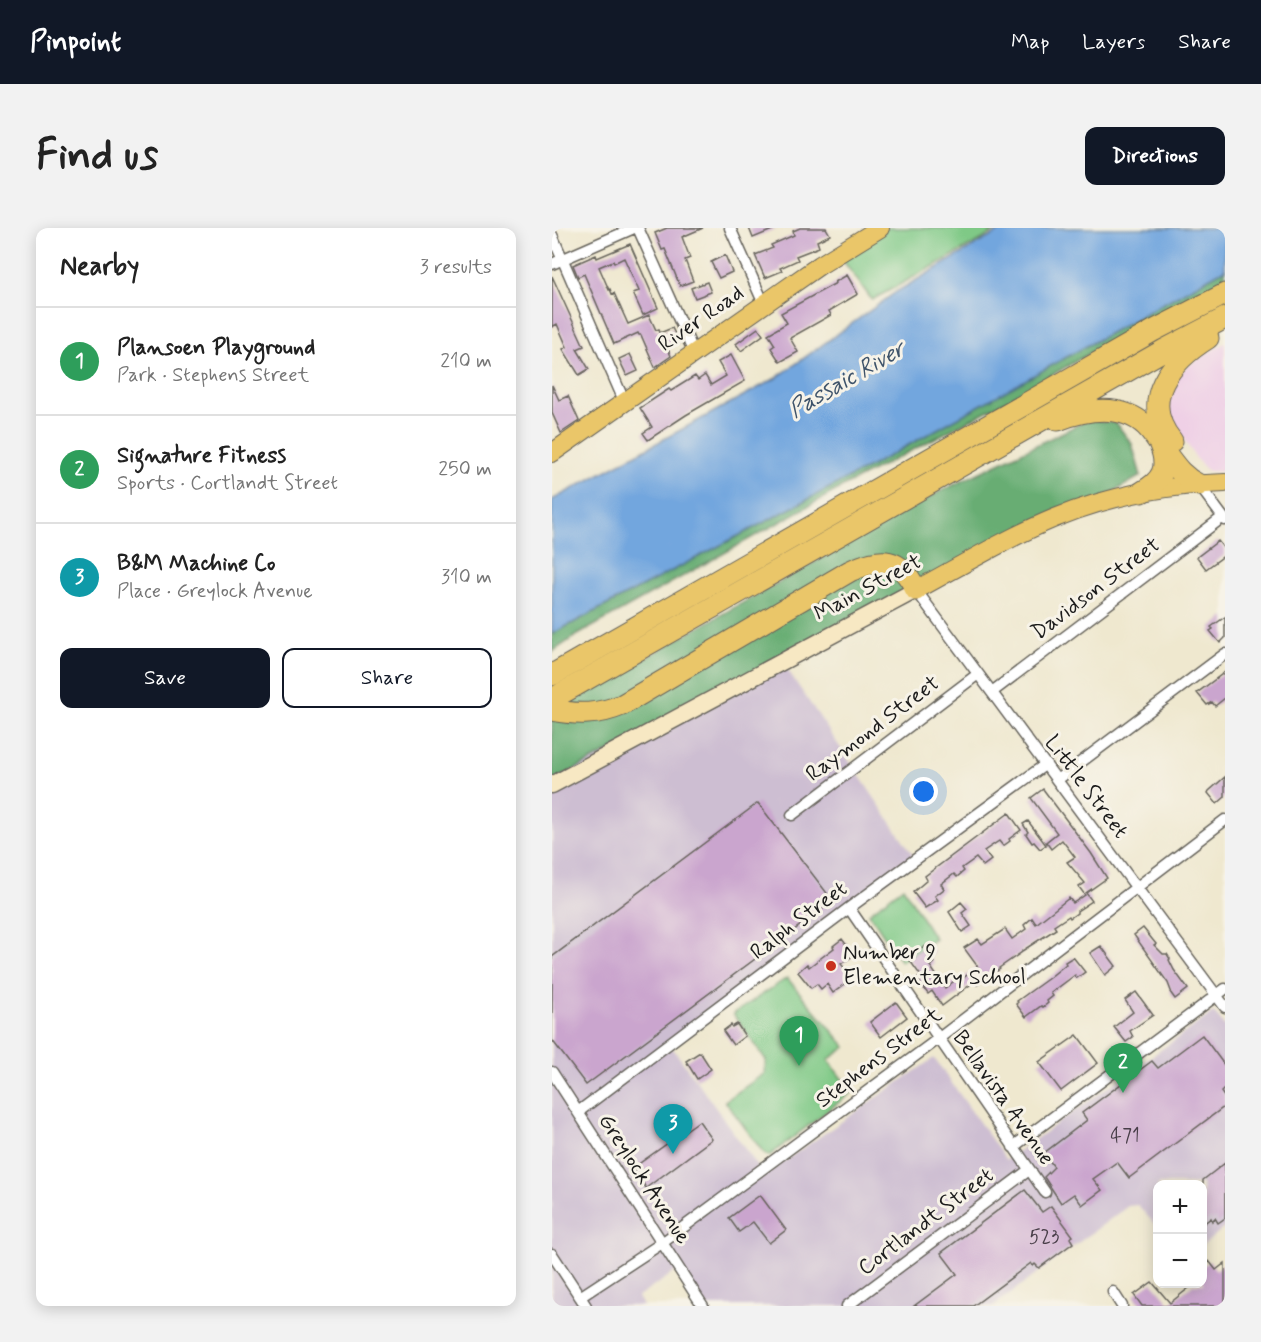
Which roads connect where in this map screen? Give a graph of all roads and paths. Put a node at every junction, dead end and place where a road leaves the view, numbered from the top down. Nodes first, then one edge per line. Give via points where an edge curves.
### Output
1 (634, 228) edge
2 (639, 228) edge
3 (730, 228) edge
4 (880, 228) edge
5 (552, 235) edge
6 (557, 261) edge
7 (1225, 294) edge
8 (764, 304) junction
9 (1225, 318) edge
10 (1225, 330) edge
11 (694, 354) junction
12 (625, 403) junction
13 (1153, 434) junction
14 (554, 446) edge
15 (1225, 483) edge
16 (1199, 485) junction
17 (1143, 492) junction
18 (878, 513) junction
19 (1224, 519) edge
20 (916, 590) junction
21 (1225, 654) edge
22 (552, 675) edge
23 (978, 675) junction
24 (992, 692) junction
25 (554, 707) edge
26 (1046, 764) junction
27 (1057, 780) junction
28 (552, 785) edge
29 (792, 815) dead end
30 (1225, 820) edge
31 (1137, 888) junction
32 (849, 908) junction
33 (1221, 992) edge
34 (1225, 1007) edge
35 (938, 1038) junction
36 (552, 1072) edge
37 (578, 1112) junction
38 (1013, 1147) junction
39 (1029, 1170) junction
40 (1045, 1192) dead end
41 (662, 1243) junction
42 (552, 1254) edge
43 (1113, 1292) dead end
44 (583, 1301) edge
45 (703, 1306) edge
46 (848, 1306) edge
47 (1122, 1306) edge

1 - 6 street
2 - 11 street
3 - 8 street
4 - 8 main road, River Road
5 - 6 street
6 - 12 street
7 - 22 highway
8 - 11 main road, River Road
9 - 18 highway
10 - 16 highway via 1200,343 1179,361 1165,379 1158,399 1162,428 1193,469
11 - 12 main road, River Road
12 - 14 main road, River Road
13 - 16 highway via 1183,475
13 - 17 highway via 1165,462 1159,479
13 - 18 highway via 1124,413 1097,410 1071,415
15 - 16 main road, Main Street
16 - 17 main road, Main Street
16 - 19 street
17 - 20 main road, Main Street via 1048,521
18 - 25 highway
19 - 24 street, Davidson Street
20 - 23 street, Little Street
20 - 25 highway via 909,575 893,564 860,566 622,705 579,714
20 - 28 street, Main Street
21 - 27 street
23 - 24 street, Little Street
23 - 29 street, Raymond Street
24 - 26 street, Little Street
26 - 27 street, Little Street
26 - 32 street, Ralph Street
27 - 31 street, Little Street
30 - 31 street, Stephens Street
31 - 33 street, Little Street
31 - 35 street, Stephens Street
32 - 35 street, Bellavista Avenue
32 - 37 street, Ralph Street
33 - 34 street, Little Street
33 - 38 street, Cortlandt Street
35 - 38 street, Bellavista Avenue
35 - 41 street, Stephens Street
36 - 37 street, Greylock Avenue
37 - 41 street, Greylock Avenue
38 - 39 street, Bellavista Avenue
39 - 40 street, Bellavista Avenue
39 - 46 street, Cortlandt Street
41 - 44 street, Stephens Street
41 - 45 street, Greylock Avenue
42 - 44 street
43 - 47 street

